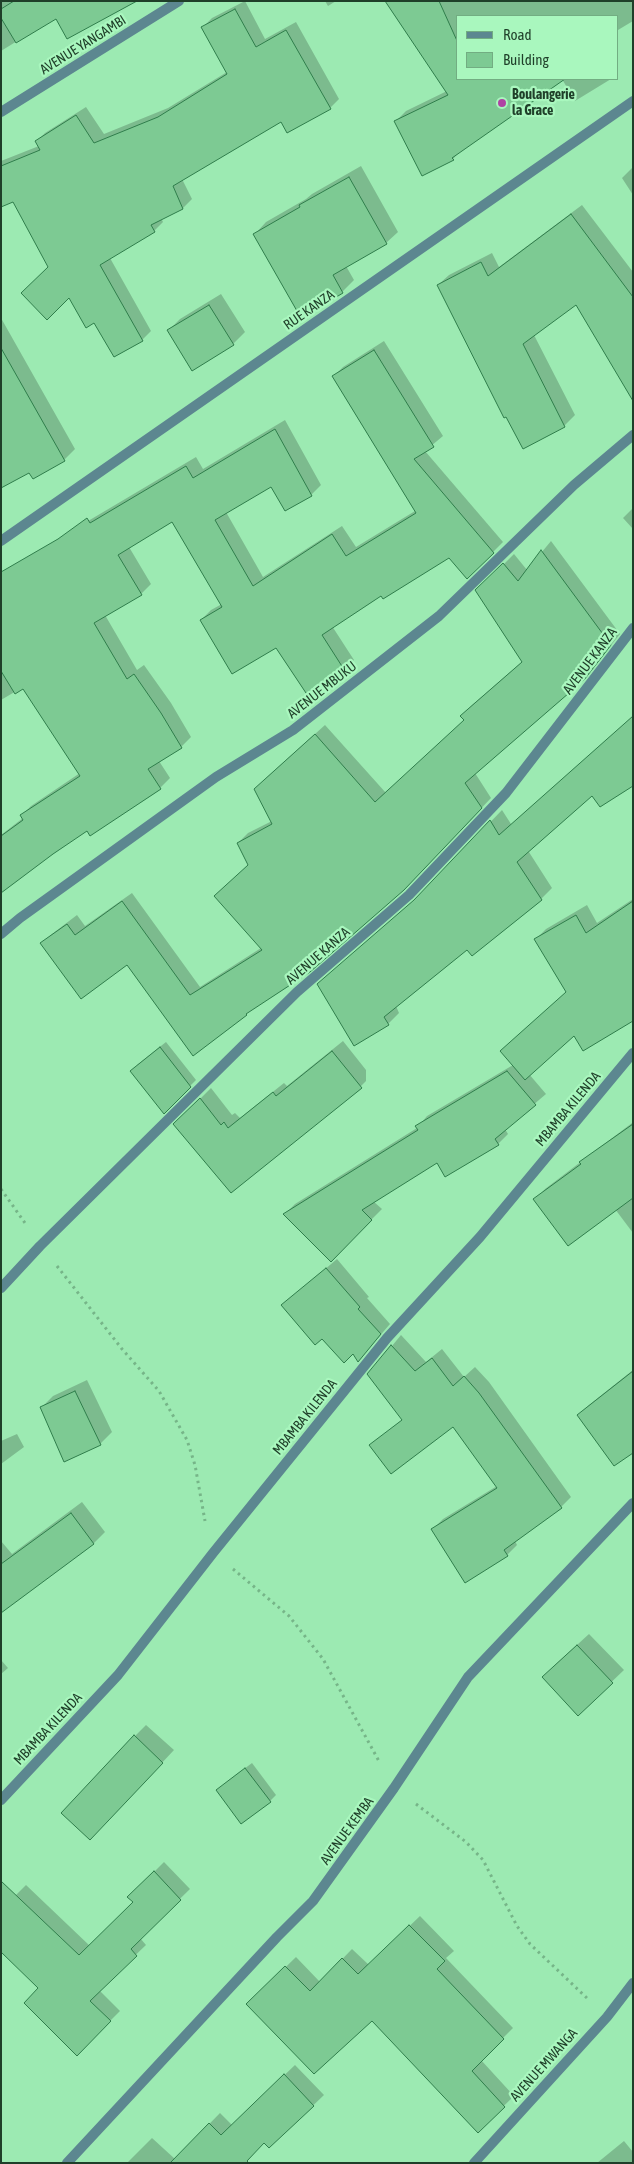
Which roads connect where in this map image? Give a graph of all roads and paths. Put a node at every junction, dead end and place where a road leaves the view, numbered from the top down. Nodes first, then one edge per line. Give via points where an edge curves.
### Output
1 (179, 1) edge
2 (633, 101) edge
3 (1, 112) edge
4 (633, 435) edge
5 (1, 542) edge
6 (633, 628) edge
7 (1, 934) edge
8 (633, 1054) edge
9 (1, 1188) edge
10 (40, 1246) junction
11 (1, 1288) edge
12 (633, 1503) edge
13 (212, 1553) junction
14 (394, 1788) junction
15 (1, 1800) edge
16 (633, 1983) edge
17 (607, 2017) junction
18 (67, 2163) edge
19 (474, 2163) edge

1 - 3 street, AVENUE YANGAMBI
2 - 5 street, RUE KANZA
4 - 7 street, AVENUE MBUKU via 574,485 439,616 293,730 216,777
6 - 10 street, AVENUE KANZA via 506,793 409,895 297,992
8 - 13 street, MBAMBA KILENDA via 480,1237 387,1338
9 - 10 path
10 - 11 street, AVENUE KANZA
10 - 13 path via 159,1391 187,1440
12 - 14 street, AVENUE KEMBA via 468,1677
13 - 14 path via 289,1616 306,1637 322,1659
13 - 15 street, MBAMBA KILENDA via 118,1675
14 - 17 path via 466,1842 483,1860 517,1926 530,1944
14 - 18 street, AVENUE KEMBA via 313,1901
16 - 17 street, AVENUE MWANGA
17 - 19 street, AVENUE MWANGA

